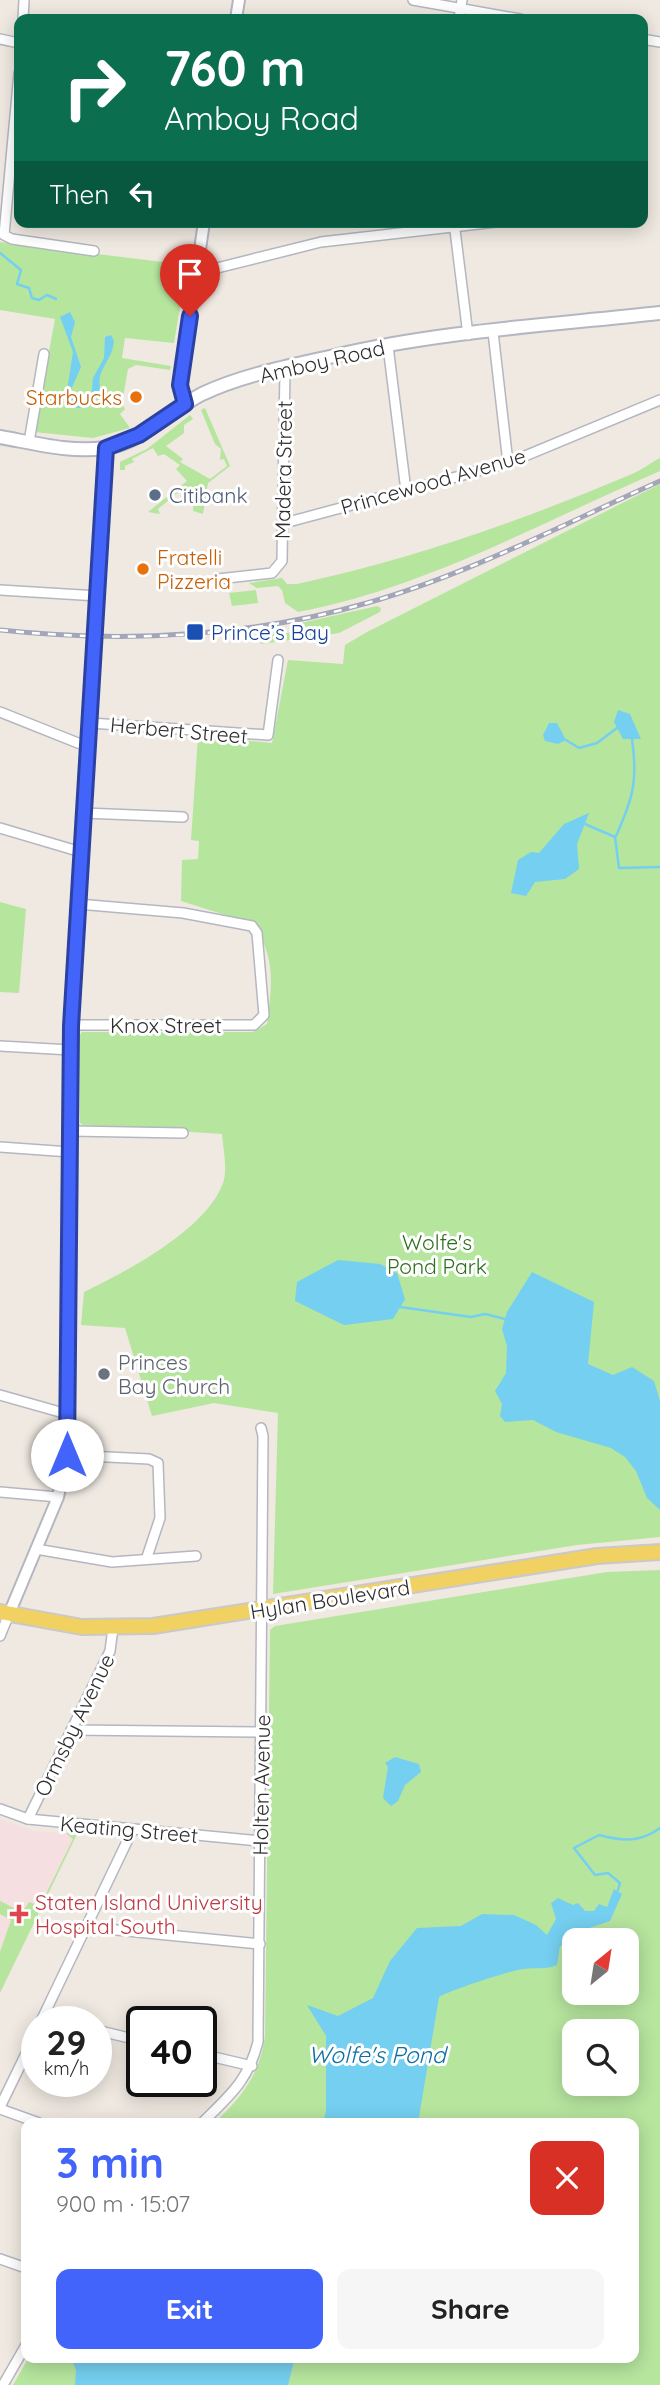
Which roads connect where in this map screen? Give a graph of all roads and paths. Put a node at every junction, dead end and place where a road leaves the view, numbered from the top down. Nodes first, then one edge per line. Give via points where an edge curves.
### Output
1 (413, 0) edge
2 (460, 10) edge
3 (487, 14) edge
4 (14, 128) edge
5 (203, 228) edge
6 (431, 228) edge
7 (455, 228) edge
8 (94, 251) dead end
9 (197, 273) junction
10 (660, 313) edge
11 (493, 332) junction
12 (468, 335) junction
13 (388, 346) junction
14 (44, 354) dead end
15 (285, 369) junction
16 (660, 400) edge
17 (185, 404) junction
18 (0, 437) edge
19 (29, 442) junction
20 (106, 448) junction
21 (508, 463) junction
22 (405, 491) junction
23 (281, 524) junction
24 (218, 579) dead end
25 (0, 590) edge
26 (98, 596) junction
27 (278, 660) dead end
28 (0, 712) edge
29 (90, 723) junction
30 (88, 747) junction
31 (84, 813) junction
32 (183, 817) dead end
33 (0, 828) edge
34 (81, 852) junction
35 (78, 904) junction
36 (71, 1026) junction
37 (0, 1046) edge
38 (71, 1050) junction
39 (71, 1132) junction
40 (183, 1133) dead end
41 (0, 1147) edge
42 (71, 1152) junction
43 (0, 1395) edge
44 (67, 1414) junction
45 (261, 1428) dead end
46 (67, 1455) junction
47 (0, 1492) edge
48 (58, 1497) junction
49 (36, 1549) junction
50 (660, 1552) edge
51 (196, 1556) dead end
52 (147, 1558) junction
53 (262, 1610) junction
54 (4, 1613) edge
55 (113, 1628) junction
56 (0, 1636) edge
57 (71, 1730) junction
58 (261, 1732) junction
59 (0, 1809) edge
60 (28, 1819) junction
61 (133, 1829) junction
62 (260, 1841) junction
63 (86, 1927) junction
64 (260, 1944) junction
65 (49, 2006) edge
66 (217, 2058) edge
67 (21, 2064) edge
68 (252, 2066) junction
69 (0, 2108) edge
70 (26, 2118) edge
71 (207, 2118) edge
72 (0, 2259) edge
73 (21, 2266) edge
74 (21, 2354) edge
75 (3, 2385) edge

1 - 2 street
2 - 3 street
4 - 8 street via 4,235
5 - 9 street
6 - 9 street via 321,242
7 - 12 street
9 - 17 street via 180,385
10 - 11 main road, Amboy Road
11 - 12 main road, Amboy Road
11 - 21 street
12 - 13 main road, Amboy Road
13 - 15 main road, Amboy Road
13 - 22 street
14 - 19 street
15 - 17 main road, Amboy Road via 232,381
15 - 23 street, Madera Street
16 - 21 street, Princewood Avenue
17 - 20 main road, Amboy Road via 139,435
18 - 19 main road, Amboy Road
19 - 20 main road, Amboy Road
20 - 26 street
21 - 22 street, Princewood Avenue
22 - 23 street, Princewood Avenue
23 - 24 street, Madera Street via 278,569
25 - 26 street
26 - 29 street, bridge
27 - 29 street, Herbert Street via 268,735
28 - 30 street
29 - 30 street
30 - 31 street
31 - 32 street
31 - 34 street
33 - 34 street
34 - 35 street
35 - 36 street
35 - 36 street, Knox Street via 183,913 252,926 257,933 264,1015 254,1025
36 - 38 street
37 - 38 street
38 - 39 street
39 - 40 street
39 - 42 street
41 - 42 street
42 - 44 street
43 - 44 street
44 - 46 street
45 - 53 street, Holten Avenue
46 - 48 street
46 - 52 street via 158,1463 160,1518
47 - 48 street
48 - 49 street
49 - 52 street via 112,1562
49 - 54 street
50 - 53 main road, Hylan Boulevard via 597,1556
51 - 52 street
53 - 55 main road, Hylan Boulevard
53 - 58 street, Holten Avenue
54 - 55 main road, Hylan Boulevard
54 - 56 street
55 - 57 street, Ormsby Avenue via 111,1647
57 - 58 street
57 - 60 street, Ormsby Avenue
58 - 62 street, Holten Avenue
59 - 60 street, Keating Street
60 - 61 street, Keating Street
61 - 62 street, Keating Street
61 - 63 street
62 - 64 street, Holten Avenue
63 - 64 street
63 - 65 street
64 - 68 street, Holten Avenue via 258,2042
66 - 68 street
67 - 69 street
68 - 71 street, Holten Avenue via 241,2085
69 - 70 street
72 - 73 street
74 - 75 street

